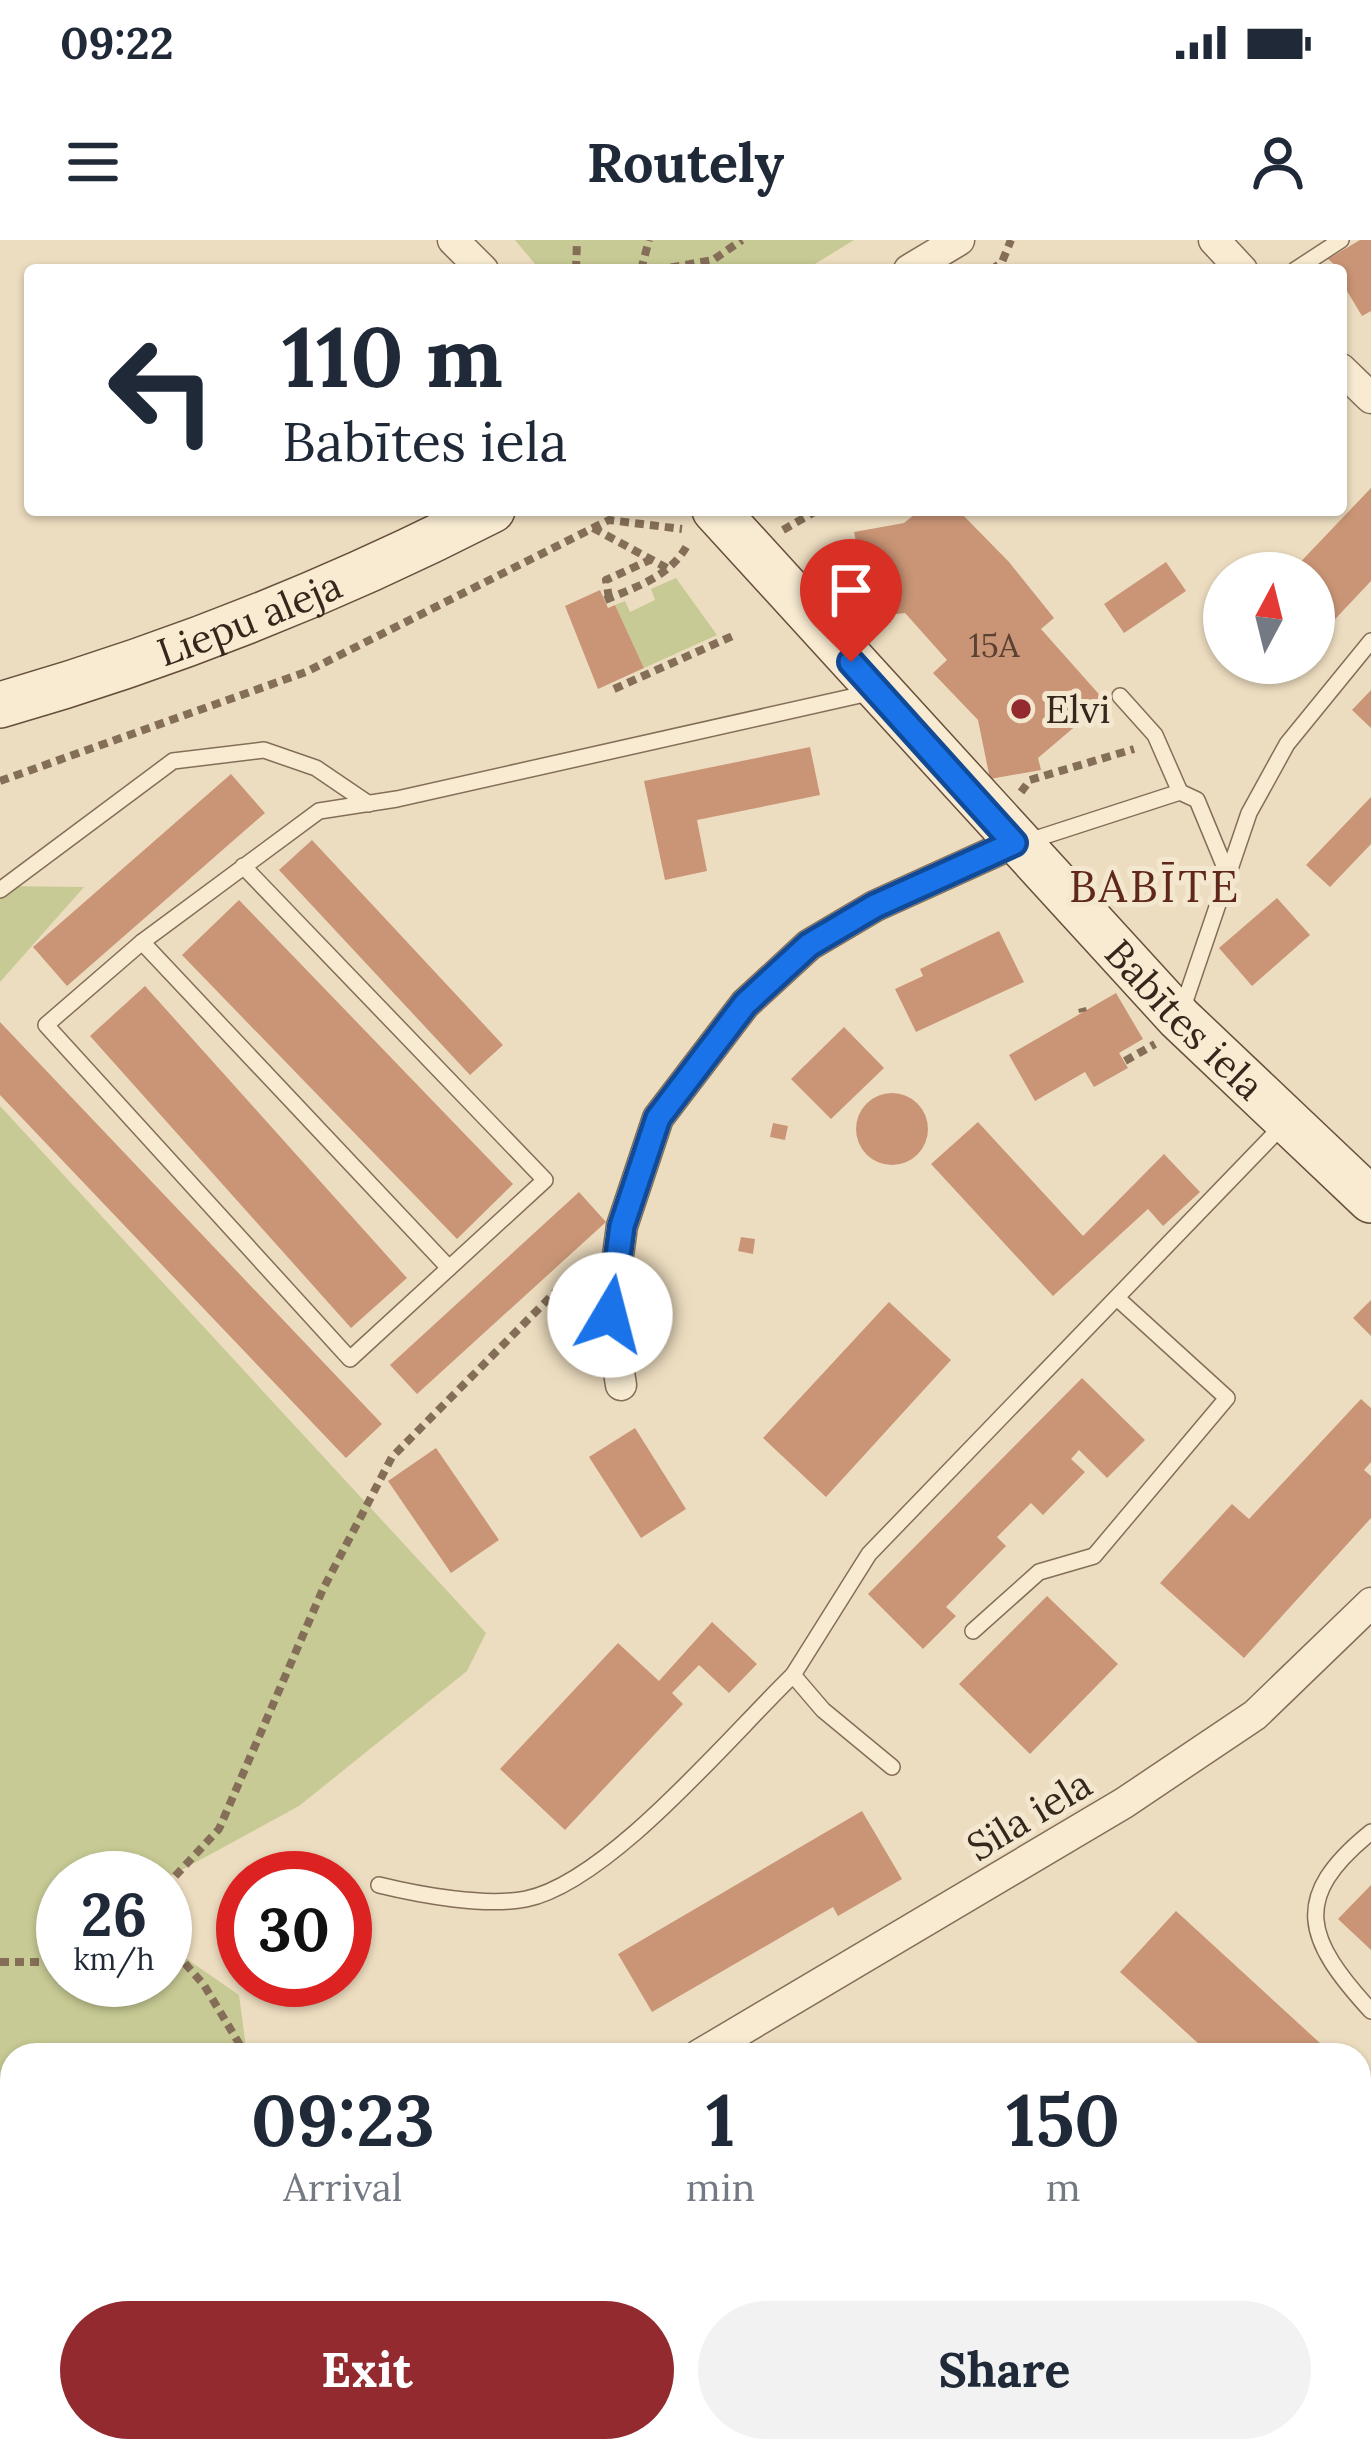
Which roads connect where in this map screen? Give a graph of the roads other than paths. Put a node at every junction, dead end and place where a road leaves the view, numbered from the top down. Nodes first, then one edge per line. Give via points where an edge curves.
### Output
1 (452, 240) edge
2 (959, 240) edge
3 (1214, 240) edge
4 (1341, 240) edge
5 (477, 264) edge
6 (919, 264) edge
7 (1236, 264) edge
8 (1304, 264) edge
9 (1347, 374) edge
10 (1371, 398) edge
11 (480, 516) edge
12 (705, 519) edge
13 (1371, 641) edge
14 (878, 691) junction
15 (1120, 696) dead end
16 (0, 705) edge
17 (1180, 792) junction
18 (369, 804) junction
19 (1011, 825) junction
20 (243, 866) junction
21 (1228, 875) junction
22 (0, 890) edge
23 (142, 942) junction
24 (1179, 1018) junction
25 (1288, 1121) junction
26 (1371, 1200) edge
27 (449, 1268) junction
28 (1117, 1298) junction
29 (621, 1385) dead end
30 (1371, 1603) edge
31 (973, 1631) dead end
32 (793, 1675) junction
33 (892, 1767) dead end
34 (1371, 1832) edge
35 (379, 1885) dead end
36 (1371, 2012) edge
37 (719, 2043) edge

1 - 5 street
2 - 6 street
3 - 7 street
4 - 8 lane
9 - 10 street
11 - 16 street, Liepu aleja via 197,641
12 - 14 street, Babītes iela
13 - 21 lane via 1287,744 1249,813
14 - 18 lane
14 - 19 street, Babītes iela
15 - 17 lane via 1155,736
17 - 19 lane via 1044,839
17 - 21 lane via 1197,800
18 - 20 lane via 319,811
18 - 22 lane via 316,768 265,750 173,761
19 - 24 street, Babītes iela
19 - 29 street via 809,945 745,1004 658,1118 622,1226 610,1315
20 - 23 lane
20 - 27 lane via 545,1180
21 - 24 lane
23 - 27 lane
23 - 27 lane via 46,1025 350,1359
24 - 25 street, Babītes iela
25 - 26 street, Babītes iela
25 - 28 lane
28 - 31 lane via 1227,1398 1094,1556 1039,1572
28 - 32 lane via 869,1554
30 - 37 street, Sila iela via 1255,1715 1180,1766
32 - 33 lane
32 - 35 lane via 598,1866 526,1899 427,1897
34 - 36 lane via 1330,1865 1314,1904 1327,1963

